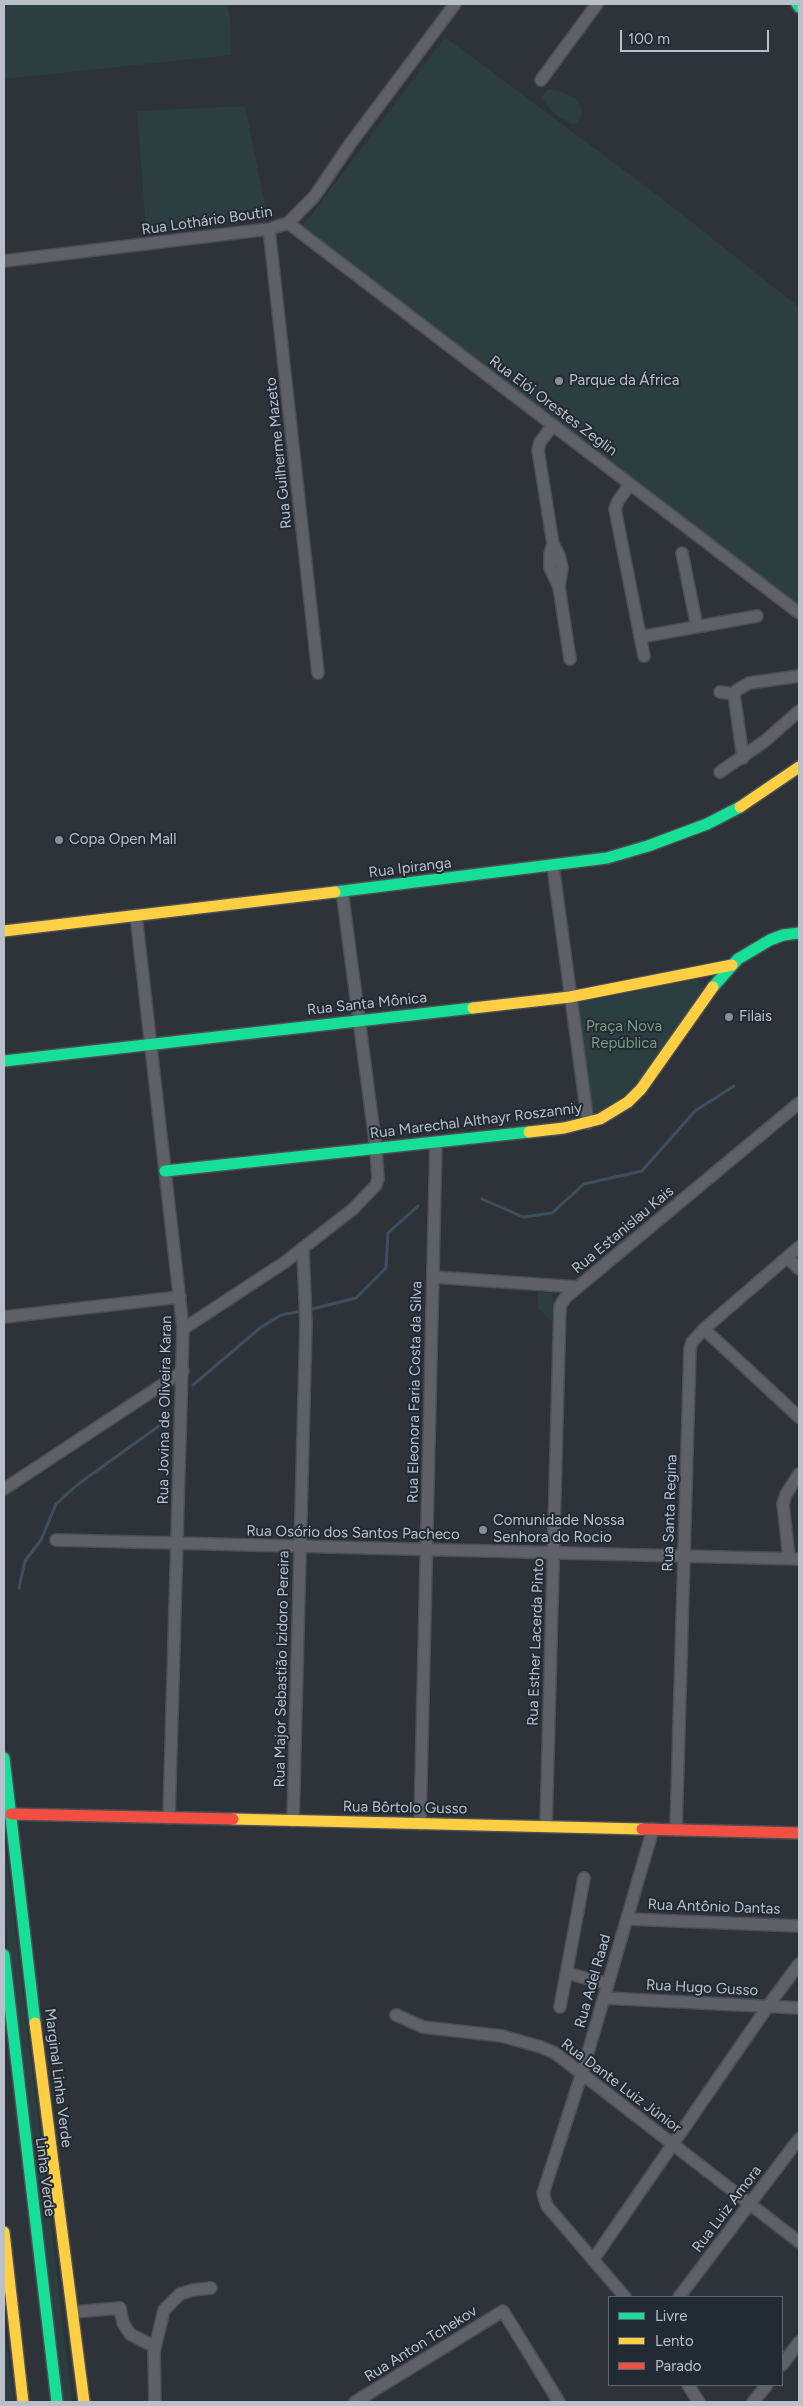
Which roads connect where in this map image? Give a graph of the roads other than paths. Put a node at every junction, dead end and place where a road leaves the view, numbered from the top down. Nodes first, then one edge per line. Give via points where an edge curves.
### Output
1 (455, 4) edge
2 (597, 4) edge
3 (797, 4) edge
4 (799, 7) edge
5 (541, 80) dead end
6 (288, 223) junction
7 (269, 229) junction
8 (4, 261) edge
9 (553, 425) junction
10 (630, 484) junction
11 (682, 554) dead end
12 (799, 613) edge
13 (757, 616) dead end
14 (696, 627) junction
15 (640, 637) junction
16 (644, 656) dead end
17 (570, 659) dead end
18 (318, 673) dead end
19 (799, 676) edge
20 (720, 692) dead end
21 (734, 694) junction
22 (799, 711) edge
23 (743, 758) junction
24 (799, 767) edge
25 (720, 772) dead end
26 (553, 866) junction
27 (342, 891) junction
28 (136, 915) junction
29 (4, 931) edge
30 (799, 933) edge
31 (732, 964) junction
32 (570, 997) junction
33 (359, 1019) junction
34 (150, 1044) junction
35 (4, 1061) edge
36 (799, 1103) edge
37 (588, 1123) junction
38 (436, 1142) junction
39 (376, 1148) junction
40 (165, 1171) junction
41 (799, 1247) edge
42 (303, 1248) junction
43 (787, 1258) junction
44 (799, 1269) edge
45 (433, 1277) junction
46 (578, 1287) junction
47 (180, 1297) junction
48 (4, 1316) edge
49 (183, 1329) junction
50 (704, 1329) junction
51 (183, 1371) junction
52 (799, 1417) edge
53 (799, 1474) edge
54 (4, 1489) edge
55 (56, 1540) dead end
56 (178, 1543) junction
57 (300, 1546) junction
58 (426, 1550) junction
59 (554, 1553) junction
60 (684, 1556) junction
61 (794, 1559) edge
62 (4, 1758) edge
63 (11, 1814) junction
64 (169, 1818) junction
65 (293, 1821) junction
66 (420, 1824) junction
67 (546, 1827) junction
68 (653, 1829) junction
69 (676, 1830) junction
70 (799, 1832) edge
71 (584, 1878) dead end
72 (627, 1919) junction
73 (799, 1926) edge
74 (4, 1955) edge
75 (799, 1964) edge
76 (568, 1973) junction
77 (608, 1984) junction
78 (604, 1998) junction
79 (768, 2006) junction
80 (560, 2007) dead end
81 (799, 2008) edge
82 (396, 2015) dead end
83 (582, 2073) junction
84 (799, 2139) edge
85 (674, 2144) junction
86 (750, 2204) junction
87 (4, 2232) edge
88 (799, 2242) edge
89 (593, 2260) junction
90 (211, 2288) dead end
91 (624, 2296) edge
92 (680, 2296) edge
93 (73, 2312) junction
94 (799, 2342) edge
95 (155, 2347) junction
96 (783, 2364) edge
97 (689, 2386) edge
98 (766, 2386) edge
99 (23, 2402) edge
100 (57, 2402) edge
101 (84, 2402) edge
102 (156, 2402) edge
103 (355, 2402) edge
104 (559, 2402) edge
105 (699, 2402) edge
106 (753, 2402) edge

1 - 6 street, Rua Lothário Boutin via 314,197
2 - 5 street
3 - 4 main road
6 - 7 street, Rua Lothário Boutin
6 - 9 street, Rua Elói Orestes Zeglin
7 - 8 street, Rua Lothário Boutin
7 - 18 street, Rua Guilherme Mazeto
9 - 10 street, Rua Elói Orestes Zeglin
9 - 17 street via 538,446 553,544 562,568 559,587
10 - 12 street, Rua Elói Orestes Zeglin
10 - 15 street via 616,509
11 - 14 street
13 - 14 street
14 - 15 street
15 - 16 street
19 - 21 street via 749,683
20 - 21 street
21 - 23 street
22 - 23 street
23 - 25 street
24 - 26 main road, Rua Ipiranga via 754,799 689,832 629,852
26 - 27 main road, Rua Ipiranga
26 - 32 street
27 - 28 main road, Rua Ipiranga
27 - 33 street
28 - 29 main road, Rua Ipiranga
28 - 34 street, Rua Jovina de Oliveira Karan
30 - 31 main road, Rua Marechal Althayr Roszanniy via 770,940
31 - 32 main road, Rua Santa Mônica
31 - 37 main road, Rua Marechal Althayr Roszanniy via 641,1090 615,1112
32 - 33 main road, Rua Santa Mônica
32 - 37 street
33 - 34 main road, Rua Santa Mônica
33 - 39 street
34 - 35 main road, Rua Santa Mônica
34 - 40 street, Rua Jovina de Oliveira Karan
36 - 46 street, Rua Estanislau Kais
37 - 38 main road, Rua Marechal Althayr Roszanniy
38 - 39 main road, Rua Marechal Althayr Roszanniy
38 - 45 street, Rua Eleonora Faria Costa da Silva
39 - 40 main road, Rua Marechal Althayr Roszanniy
39 - 42 street via 378,1179 372,1192
40 - 47 street, Rua Jovina de Oliveira Karan
41 - 43 street, Rua Santa Regina
42 - 49 street
42 - 57 street, Rua Major Sebastião Izidoro Pereira via 306,1323
43 - 44 street
43 - 50 street, Rua Santa Regina
45 - 46 street, Rua Estanislau Kais
45 - 58 street, Rua Eleonora Faria Costa da Silva
46 - 59 street, Rua Esther Lacerda Pinto via 560,1306
47 - 48 street
47 - 49 street, Rua Jovina de Oliveira Karan
49 - 51 street, Rua Jovina de Oliveira Karan
50 - 52 street
50 - 60 street, Rua Santa Regina via 690,1349
51 - 54 street
51 - 56 street, Rua Jovina de Oliveira Karan
53 - 61 street via 783,1504
55 - 56 street, Rua Osório dos Santos Pacheco
56 - 57 street, Rua Osório dos Santos Pacheco
56 - 64 street, Rua Jovina de Oliveira Karan
57 - 58 street, Rua Osório dos Santos Pacheco
57 - 65 street, Rua Major Sebastião Izidoro Pereira
58 - 59 street, Rua Osório dos Santos Pacheco
58 - 66 street, Rua Eleonora Faria Costa da Silva
59 - 60 street, Rua Osório dos Santos Pacheco
59 - 67 street, Rua Esther Lacerda Pinto
60 - 61 street, Rua Osório dos Santos Pacheco
60 - 69 street, Rua Santa Regina
62 - 63 main road, Marginal Linha Verde
63 - 64 main road, Rua Bôrtolo Gusso
63 - 93 main road, Marginal Linha Verde
64 - 65 main road, Rua Bôrtolo Gusso
65 - 66 main road, Rua Bôrtolo Gusso
66 - 67 main road, Rua Bôrtolo Gusso
67 - 68 main road, Rua Bôrtolo Gusso
68 - 69 main road, Rua Bôrtolo Gusso
68 - 72 street, Rua Adel Raad
69 - 70 main road, Rua Bôrtolo Gusso
71 - 76 street
72 - 73 street, Rua Antônio Dantas
72 - 77 street, Rua Adel Raad
74 - 100 main road, Linha Verde
75 - 79 street
76 - 77 street
76 - 80 street
77 - 78 street, Rua Adel Raad
78 - 79 street, Rua Hugo Gusso
78 - 83 street, Rua Adel Raad
79 - 81 street, Rua Hugo Gusso
79 - 85 street
82 - 83 street, Rua Dante Luiz Júnior via 423,2027 479,2032 533,2044 555,2053
83 - 85 street, Rua Dante Luiz Júnior
83 - 89 street, Rua Adel Raad via 544,2186 543,2198
84 - 86 street, Rua Luiz Amora
85 - 86 street, Rua Dante Luiz Júnior
85 - 89 street
86 - 88 street, Rua Dante Luiz Júnior
86 - 92 street, Rua Luiz Amora
87 - 99 main road
89 - 91 street
90 - 95 street via 187,2291 168,2304
93 - 95 street via 120,2308 123,2323 130,2334
93 - 101 main road, Marginal Linha Verde
94 - 96 street
95 - 102 street
97 - 105 street
98 - 106 street
103 - 104 street, Rua Anton Tchekov via 503,2311

